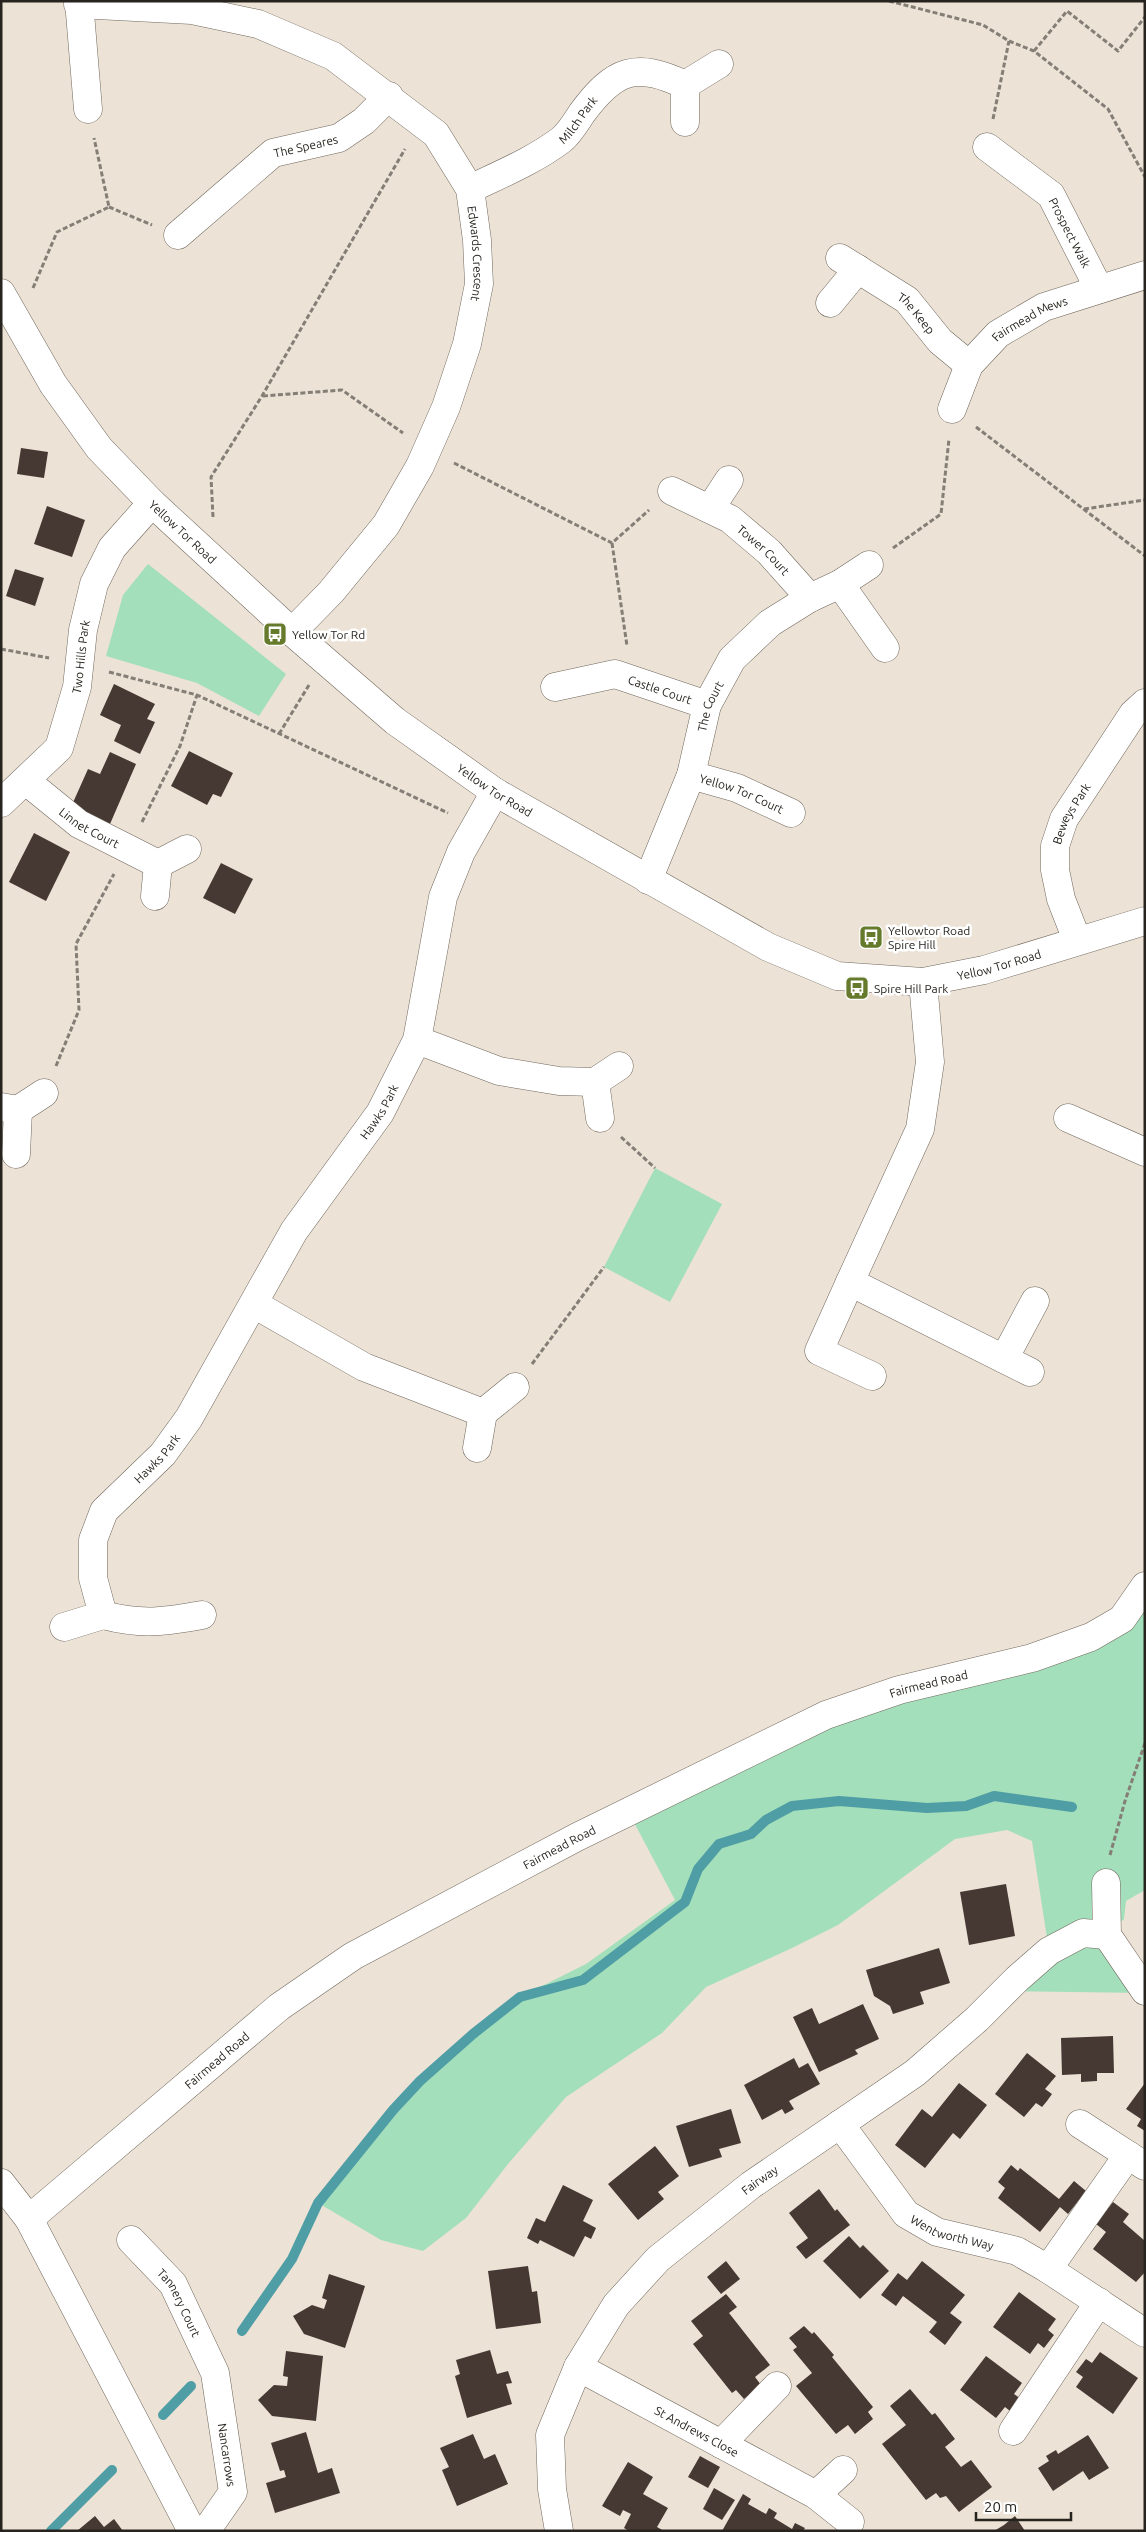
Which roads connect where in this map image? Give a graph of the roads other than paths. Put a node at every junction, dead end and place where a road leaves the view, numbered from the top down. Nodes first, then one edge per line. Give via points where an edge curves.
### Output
1 (78, 3) edge
2 (719, 64) dead end
3 (685, 85) junction
4 (389, 96) junction
5 (88, 109) road end
6 (685, 122) dead end
7 (987, 147) road end
8 (470, 189) junction
9 (178, 235) road end
10 (1145, 275) edge
11 (1098, 289) junction
12 (1, 293) edge
13 (830, 303) dead end
14 (969, 365) junction
15 (952, 409) road end
16 (729, 480) dead end
17 (672, 490) road end
18 (152, 503) junction
19 (710, 509) junction
20 (869, 565) road end
21 (840, 584) junction
22 (810, 598) junction
23 (292, 632) junction
24 (885, 648) dead end
25 (556, 687) dead end
26 (1145, 703) edge
27 (707, 705) junction
28 (691, 775) junction
29 (26, 781) junction
30 (496, 792) junction
31 (1, 803) edge
32 (791, 813) dead end
33 (187, 849) dead end
34 (158, 864) junction
35 (648, 880) junction
36 (155, 896) dead end
37 (1145, 921) edge
38 (1077, 940) junction
39 (923, 982) junction
40 (417, 1040) junction
41 (619, 1066) dead end
42 (595, 1082) junction
43 (44, 1093) road end
44 (10, 1109) edge
45 (600, 1118) road end
46 (1068, 1118) dead end
47 (1145, 1152) edge
48 (16, 1154) dead end
49 (850, 1282) junction
50 (1035, 1301) dead end
51 (254, 1304) junction
52 (1004, 1359) junction
53 (1030, 1372) dead end
54 (872, 1376) dead end
55 (515, 1387) road end
56 (483, 1413) junction
57 (477, 1448) dead end
58 (1145, 1586) edge
59 (103, 1615) junction
60 (202, 1615) dead end
61 (64, 1627) dead end
62 (1106, 1883) road end
63 (1107, 1935) junction
64 (1145, 1990) edge
65 (840, 2124) junction
66 (1080, 2124) dead end
67 (1136, 2161) edge
68 (1, 2183) edge
69 (29, 2219) junction
70 (131, 2240) dead end
71 (1048, 2269) junction
72 (1099, 2302) junction
73 (1145, 2333) edge
74 (578, 2367) junction
75 (215, 2373) joint
76 (777, 2386) dead end
77 (1012, 2431) dead end
78 (721, 2444) junction
79 (844, 2470) dead end
80 (816, 2495) junction
81 (850, 2522) dead end
82 (192, 2531) edge
83 (206, 2531) edge
84 (559, 2531) edge

1 - 4 street, Edwards Crescent via 192,10 258,24 333,56
1 - 5 street, Edwards Crescent
2 - 3 street
3 - 6 street
3 - 8 street, Milch Park via 664,75 634,70 608,82 563,139 526,163
4 - 8 street, Edwards Crescent via 436,134
4 - 9 street, The Speares via 364,121 339,138 273,153
7 - 11 street, Prospect Walk via 1051,195
8 - 23 street, Edwards Crescent via 479,284 467,344 446,407 420,466 386,525 331,592
10 - 11 street, Fairmead Mews
11 - 14 street, Fairmead Mews via 1044,307 998,334
12 - 18 street, Yellow Tor Road via 53,384 99,448
13 - 14 street, The Keep via 849,263 907,300 940,341
14 - 15 street, Fairmead Mews
16 - 19 street
17 - 19 street, Tower Court
18 - 23 street, Yellow Tor Road
18 - 29 street, Two Hills Park via 112,548 94,584 83,630 77,687 59,748
19 - 22 street, Tower Court via 730,519 769,552
20 - 21 street, The Court
21 - 22 street, The Court
21 - 24 street
22 - 27 street, The Court via 770,624 732,658
23 - 30 street, Yellow Tor Road via 395,721
25 - 27 street, Castle Court via 615,674
26 - 38 street, Beweys Park via 1133,714 1064,819 1055,846 1055,870 1061,899
27 - 28 street, The Court
28 - 32 street, Yellow Tor Court via 737,788
28 - 35 street, The Court
29 - 31 street, Two Hills Park
29 - 34 street, Linnet Court via 79,824
30 - 35 street, Yellow Tor Road
30 - 40 street, Hawks Park via 461,852 443,896
33 - 34 street
34 - 36 street
35 - 39 street, Yellow Tor Road via 768,948 837,976
37 - 38 street, Yellow Tor Road
38 - 39 street, Yellow Tor Road via 984,970
39 - 49 street via 930,1062 920,1129
40 - 42 street via 499,1071 559,1081
40 - 51 street, Hawks Park via 380,1113 294,1231
41 - 42 street
42 - 45 street
43 - 44 street
44 - 48 street
46 - 47 street
49 - 52 street
49 - 54 street via 819,1351
50 - 52 street
51 - 56 street via 364,1367
51 - 59 street, Hawks Park via 189,1418 163,1454 104,1511 93,1540 94,1578
52 - 53 street
55 - 56 street
56 - 57 street
58 - 69 street, Fairmead Road via 1122,1619 1091,1637 1032,1658 900,1690 826,1715 577,1837 353,1956 279,2007
59 - 60 street via 160,1623
59 - 61 street
62 - 63 street
63 - 64 street
63 - 65 street, Fairway via 1083,1933 1050,1951 915,2073
65 - 71 street, Wentworth Way via 906,2214 937,2232 1017,2251
65 - 74 street, Fairway via 752,2185 658,2258 616,2305
66 - 67 street
67 - 71 street
68 - 69 street
69 - 82 street
70 - 75 street, Tannery Court via 173,2284
71 - 72 street, Wentworth Way
72 - 73 street, Wentworth Way
72 - 77 street
74 - 78 street, St Andrews Close
74 - 84 street, Fairway via 550,2435 552,2489
75 - 83 street, Nancarrows via 234,2492
76 - 78 street
78 - 80 street, St Andrews Close
79 - 80 street
80 - 81 street, St Andrews Close

